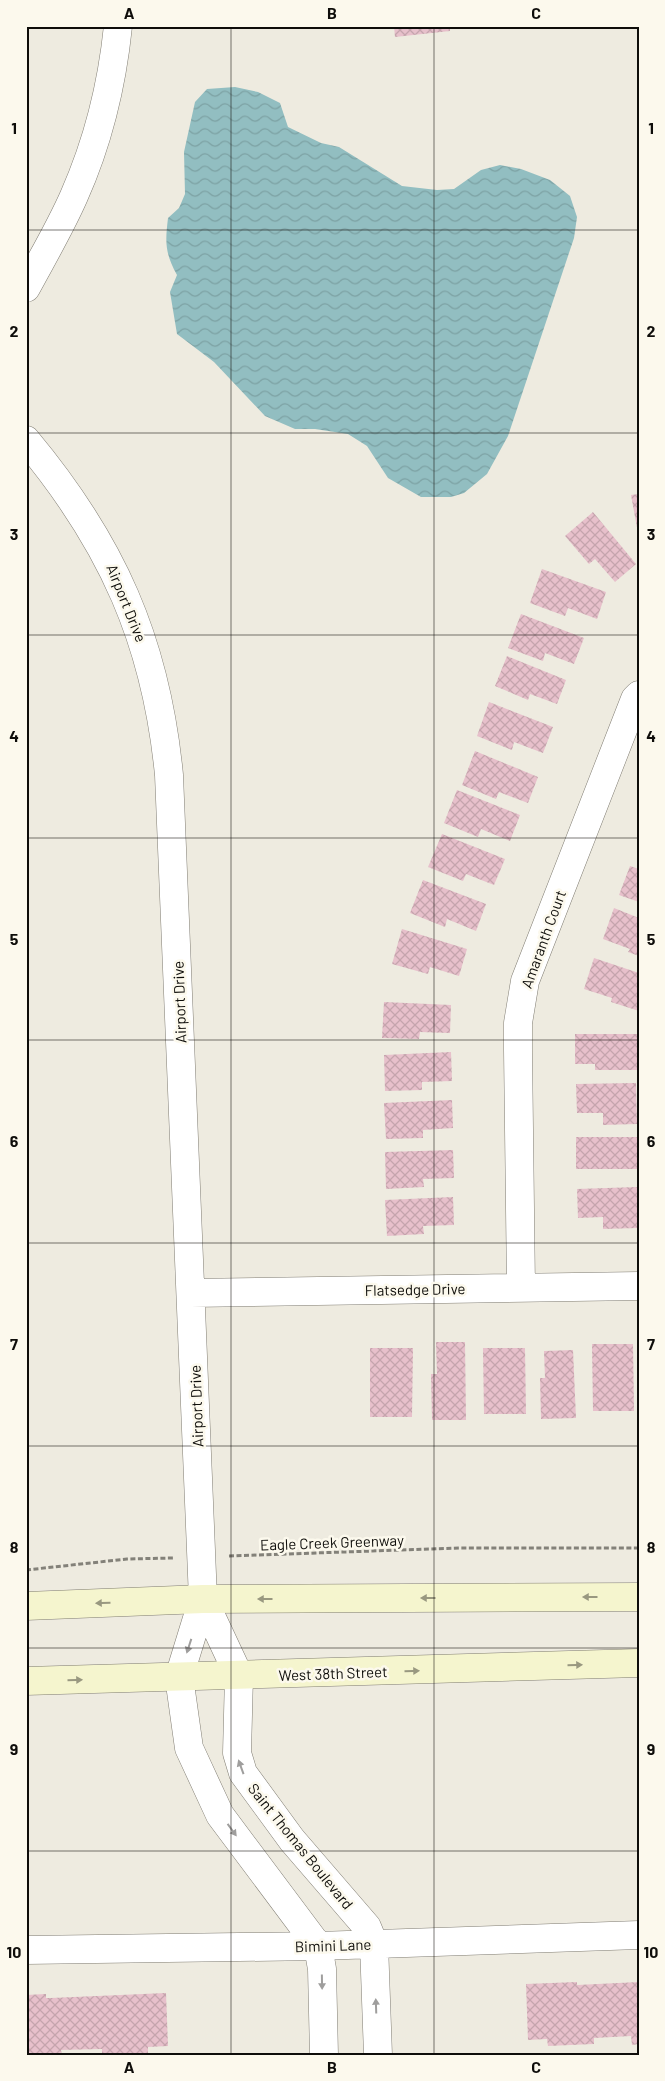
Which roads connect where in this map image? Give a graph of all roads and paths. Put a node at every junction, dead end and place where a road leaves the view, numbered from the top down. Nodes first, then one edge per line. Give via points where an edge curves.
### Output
1 (118, 26) edge
2 (26, 288) edge
3 (26, 440) edge
4 (639, 695) edge
5 (639, 1286) edge
6 (521, 1288) junction
7 (191, 1292) junction
8 (639, 1548) edge
9 (202, 1557) junction
10 (26, 1570) edge
11 (639, 1597) edge
12 (204, 1600) junction
13 (26, 1606) edge
14 (639, 1663) edge
15 (239, 1676) junction
16 (179, 1677) junction
17 (26, 1681) edge
18 (639, 1935) edge
19 (374, 1944) junction
20 (318, 1946) junction
21 (26, 1950) edge
22 (324, 2055) edge
23 (378, 2055) edge

1 - 2 street via 108,92 89,159 74,196
3 - 7 street, Airport Drive via 77,504 118,578 146,650 163,726 169,775
4 - 6 street, Amaranth Court via 525,981 518,1023
5 - 6 street, Flatsedge Drive
6 - 7 street, Flatsedge Drive
7 - 9 street, Airport Drive
8 - 9 path, Eagle Creek Greenway via 459,1548
9 - 10 path, Eagle Creek Greenway via 127,1559
9 - 12 street, Airport Drive
11 -> 12 main road
12 -> 13 main road
12 - 15 street, Saint Thomas Boulevard
12 -> 16 street
15 -> 14 main road, West 38th Street
15 - 16 main road, West 38th Street
19 -> 15 street, Saint Thomas Boulevard via 367,1927 292,1840 243,1773 238,1753
17 -> 16 main road, West 38th Street
16 -> 20 street via 189,1748 220,1815
18 - 19 street, Bimini Lane
19 - 20 street, Bimini Lane
23 -> 19 street, Saint Thomas Boulevard
20 - 21 street, Bimini Lane
20 -> 22 street via 322,1969

